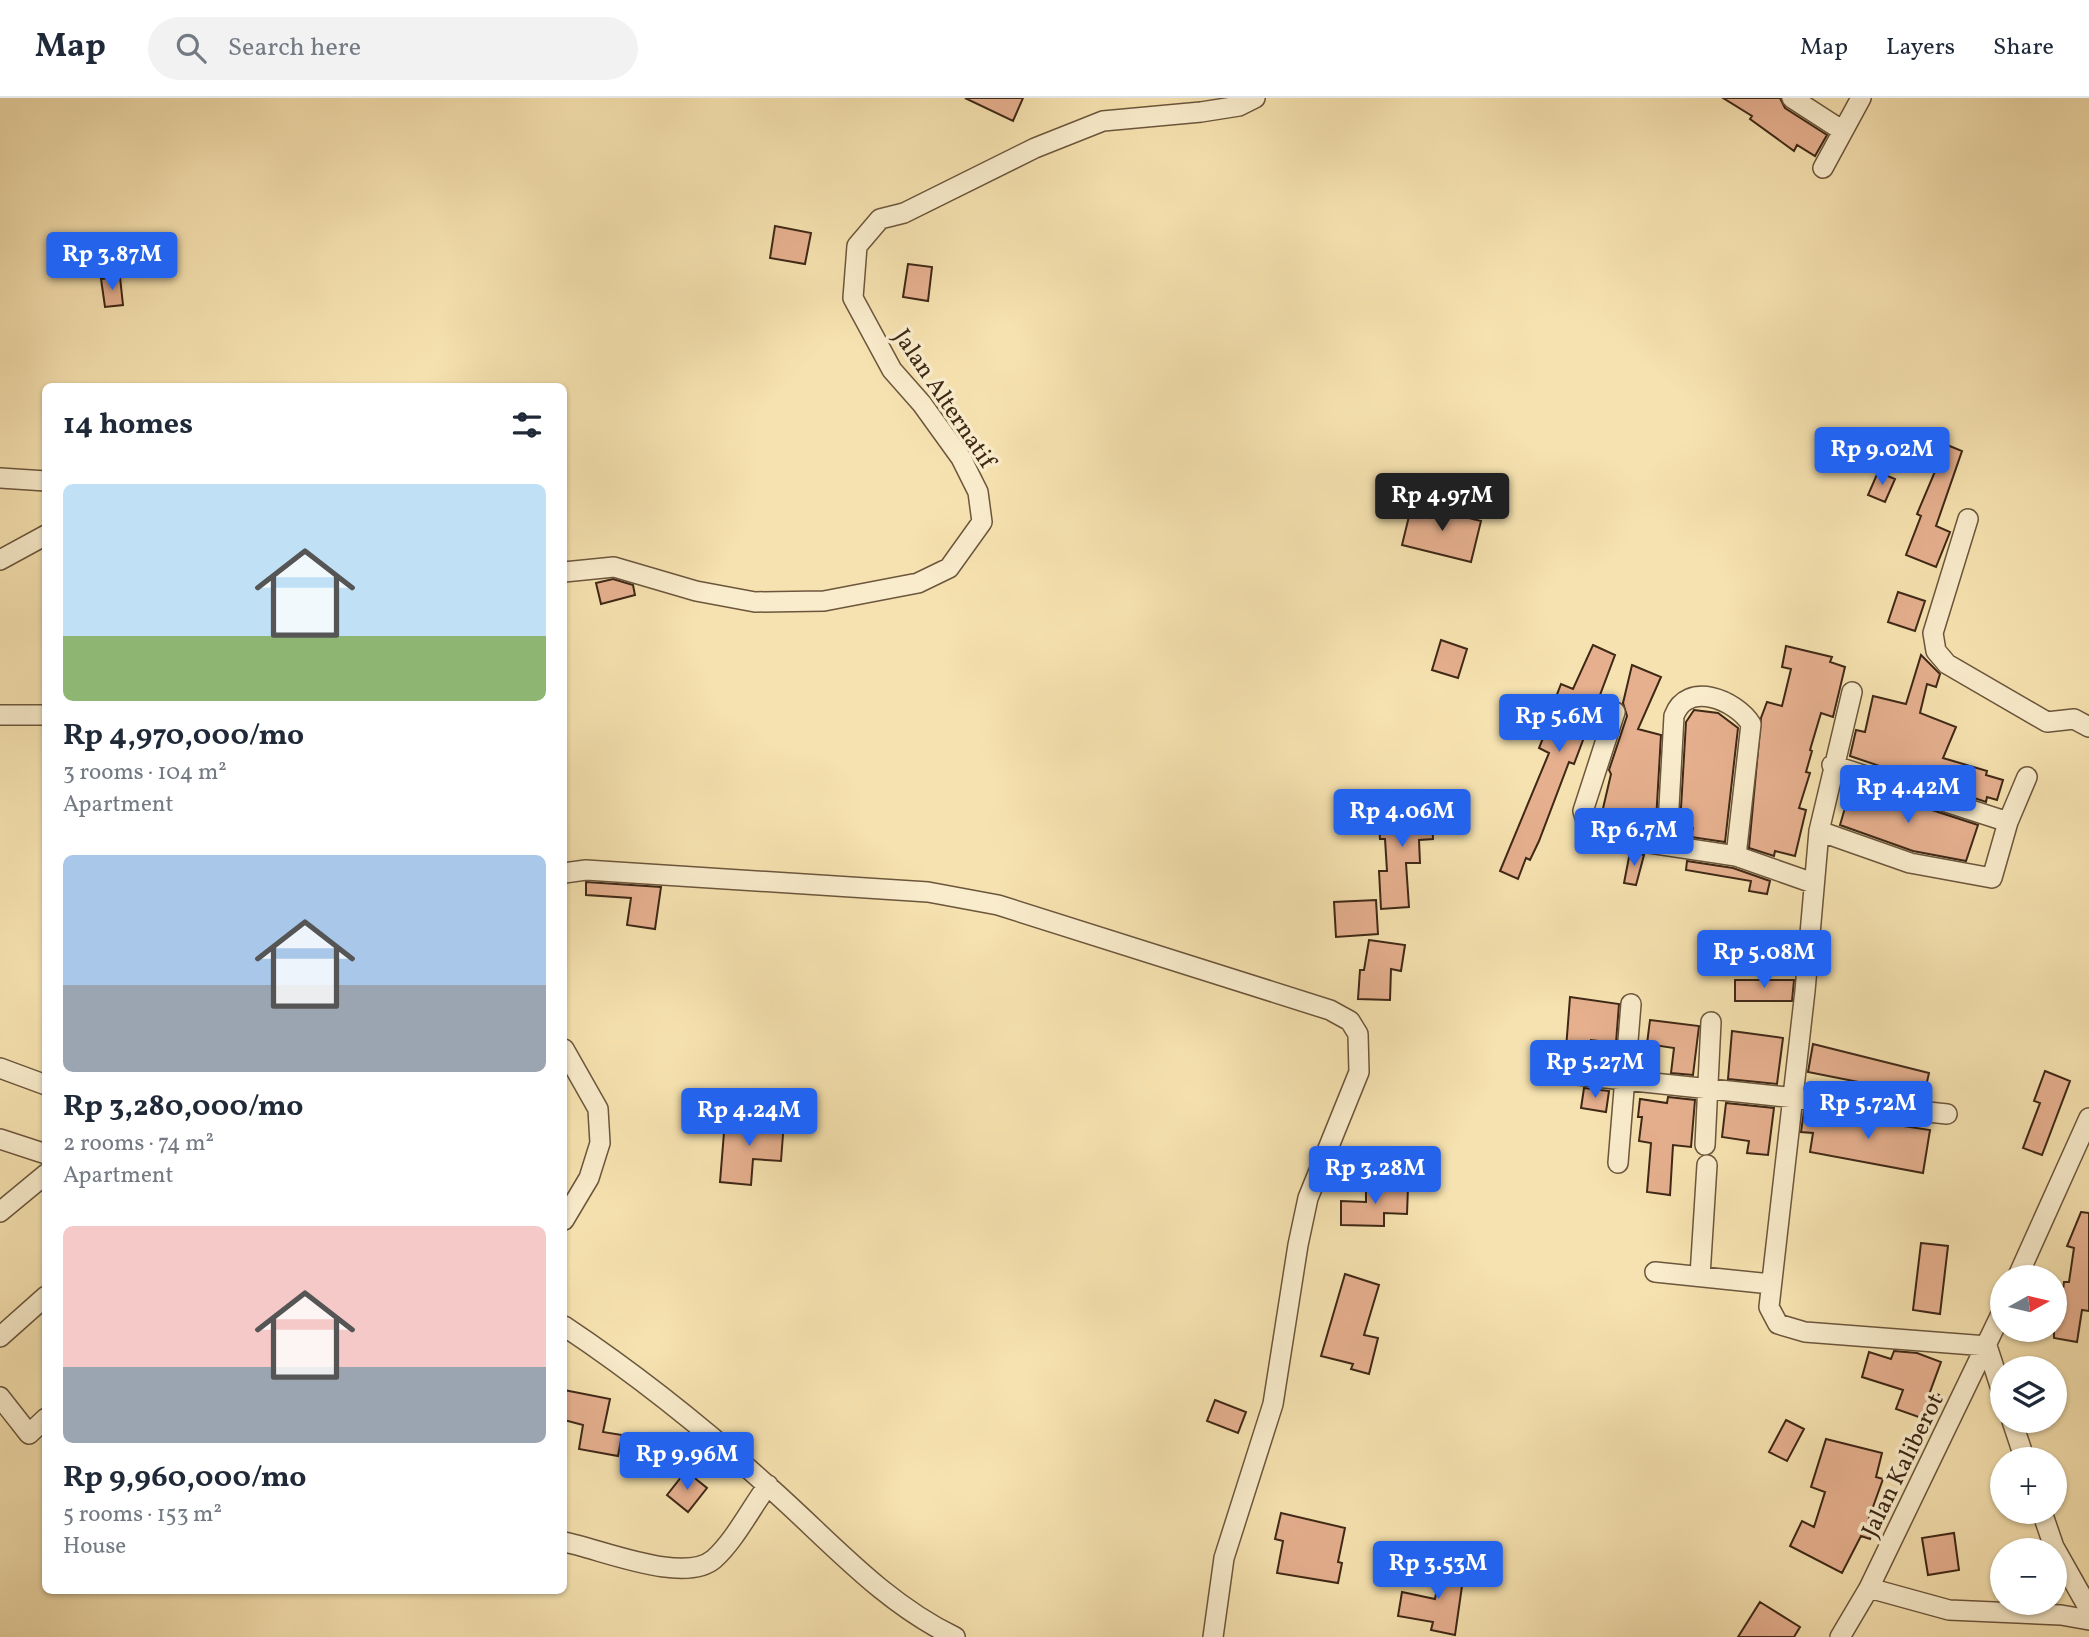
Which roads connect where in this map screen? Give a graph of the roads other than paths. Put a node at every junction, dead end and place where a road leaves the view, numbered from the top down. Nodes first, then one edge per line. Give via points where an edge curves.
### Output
1 (1255, 98) edge
2 (1791, 98) edge
3 (1861, 98) edge
4 (1843, 131) junction
5 (1823, 167) dead end
6 (0, 478) edge
7 (42, 481) edge
8 (1968, 519) dead end
9 (42, 537) edge
10 (0, 560) edge
11 (567, 572) edge
12 (1852, 692) dead end
13 (1615, 712) dead end
14 (0, 715) edge
15 (42, 715) edge
16 (2089, 727) edge
17 (1832, 765) junction
18 (2027, 777) dead end
19 (2008, 822) junction
20 (1819, 831) junction
21 (1667, 843) junction
22 (1736, 856) junction
23 (567, 873) edge
24 (1813, 883) junction
25 (1631, 1004) dead end
26 (1712, 1022) dead end
27 (567, 1054) edge
28 (0, 1068) edge
29 (1568, 1074) dead end
30 (1625, 1080) junction
31 (42, 1084) edge
32 (1710, 1090) junction
33 (1793, 1099) junction
34 (1947, 1114) dead end
35 (2089, 1118) edge
36 (0, 1139) edge
37 (1705, 1145) dead end
38 (42, 1153) edge
39 (1618, 1163) dead end
40 (1707, 1165) dead end
41 (42, 1177) edge
42 (0, 1212) edge
43 (567, 1215) edge
44 (2023, 1265) edge
45 (1655, 1272) dead end
46 (1700, 1276) junction
47 (1771, 1284) junction
48 (42, 1300) edge
49 (567, 1328) edge
50 (0, 1337) edge
51 (1990, 1339) edge
52 (1987, 1346) junction
53 (1990, 1356) edge
54 (0, 1397) edge
55 (42, 1422) edge
56 (768, 1485) junction
57 (2046, 1524) edge
58 (567, 1543) edge
59 (1870, 1588) junction
60 (2089, 1609) edge
61 (2089, 1620) edge
62 (955, 1637) edge
63 (1213, 1637) edge
64 (1840, 1637) edge

1 - 11 street, Jalan Alternatif via 1239,106 1201,112 1102,121 1035,148 904,213 880,219 857,246 853,298 892,370 946,436 978,492 982,522 949,568 918,583 824,601 754,602 614,567
2 - 4 street
3 - 4 street
4 - 5 street
6 - 7 street
8 - 16 street via 1933,633 1936,651 1947,664 2047,722 2074,719
9 - 10 street
12 - 17 street
13 - 21 street via 1586,800 1584,820 1604,836
14 - 15 street
17 - 19 street
17 - 20 street
18 - 19 street
19 - 20 street via 1992,878 1910,863
20 - 24 street
21 - 22 street
21 - 22 street via 1674,716 1681,701 1707,696 1742,713 1751,724
22 - 24 street
23 - 63 street via 586,870 928,892 998,905 1330,1010 1350,1021 1358,1034 1359,1072 1308,1198 1273,1404 1224,1558
24 - 33 street
25 - 30 street
26 - 32 street
27 - 43 street via 598,1109 600,1143 589,1178
28 - 31 street
29 - 30 street
30 - 32 street
30 - 39 street
32 - 33 street
32 - 37 street
33 - 34 street
33 - 47 street
35 - 44 street
36 - 38 street
40 - 46 street
41 - 42 street
45 - 46 street
46 - 47 street
47 - 52 street via 1773,1319 1790,1328
48 - 50 street
49 - 56 street via 642,1381
51 - 52 street, Jalan Kaliberot
52 - 53 street
52 - 59 street, Jalan Kaliberot
54 - 55 street via 29,1434
56 - 58 street via 713,1559 700,1567 674,1571
56 - 62 street via 888,1597
57 - 60 street
59 - 61 street via 1949,1610
59 - 64 street, Jalan Kaliberot

